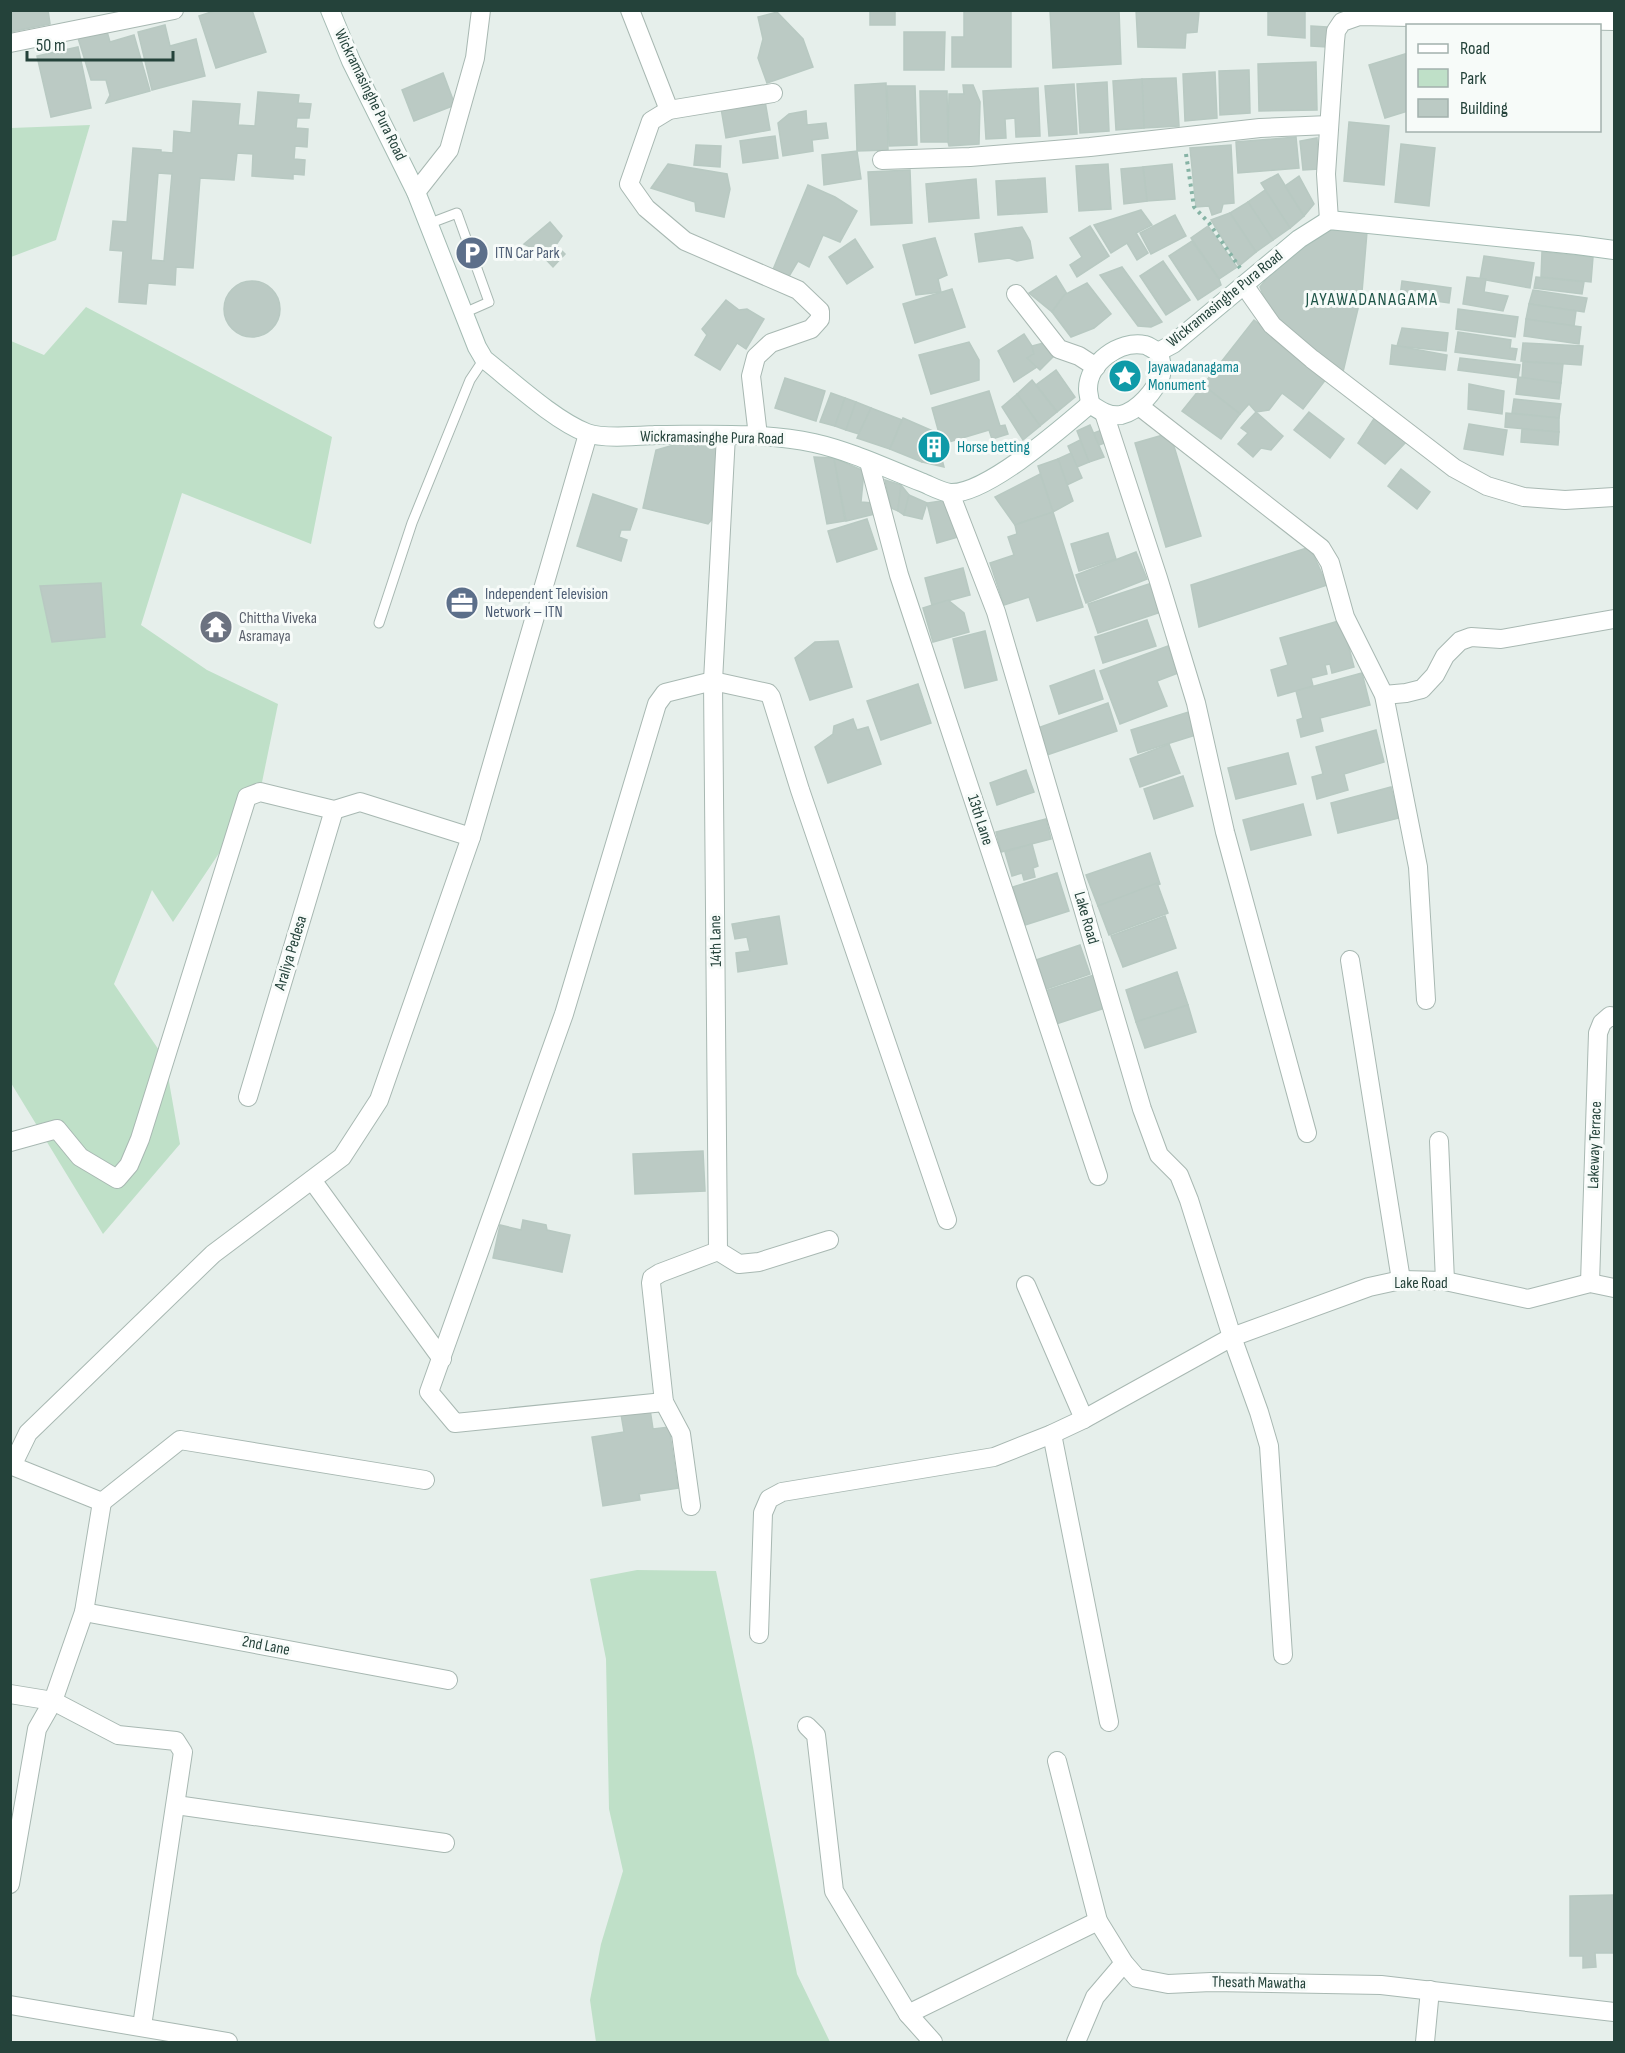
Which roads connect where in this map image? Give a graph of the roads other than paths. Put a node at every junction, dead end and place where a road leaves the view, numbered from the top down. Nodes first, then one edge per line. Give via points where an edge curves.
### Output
1 (174, 10) edge
2 (330, 10) edge
3 (481, 10) edge
4 (630, 10) edge
5 (1614, 21) edge
6 (10, 43) edge
7 (773, 93) dead end
8 (669, 110) junction
9 (1329, 125) junction
10 (882, 160) dead end
11 (416, 192) junction
12 (1329, 220) junction
13 (428, 224) junction
14 (1614, 250) edge
15 (1246, 283) junction
16 (1016, 294) dead end
17 (464, 313) junction
18 (1158, 352) junction
19 (484, 358) junction
20 (1096, 367) junction
21 (1139, 406) junction
22 (1097, 408) junction
23 (588, 434) junction
24 (726, 435) junction
25 (758, 436) junction
26 (869, 462) junction
27 (950, 493) junction
28 (1614, 497) edge
29 (1614, 619) edge
30 (379, 623) dead end
31 (713, 681) junction
32 (1384, 696) junction
33 (334, 810) junction
34 (471, 837) junction
35 (1350, 960) dead end
36 (1426, 1000) dead end
37 (1614, 1017) edge
38 (248, 1097) dead end
39 (1307, 1133) dead end
40 (1439, 1141) dead end
41 (10, 1142) edge
42 (1098, 1176) dead end
43 (312, 1180) junction
44 (947, 1220) dead end
45 (829, 1239) dead end
46 (718, 1251) junction
47 (1401, 1280) junction
48 (1445, 1281) junction
49 (1590, 1283) junction
50 (1026, 1285) dead end
51 (1614, 1288) edge
52 (1232, 1337) junction
53 (442, 1359) junction
54 (664, 1402) junction
55 (1084, 1419) junction
56 (1052, 1434) junction
57 (11, 1465) edge
58 (425, 1480) dead end
59 (102, 1502) junction
60 (691, 1506) dead end
61 (84, 1612) junction
62 (759, 1634) dead end
63 (1283, 1656) dead end
64 (448, 1680) dead end
65 (10, 1694) edge
66 (53, 1701) junction
67 (1109, 1722) dead end
68 (807, 1726) dead end
69 (1057, 1761) dead end
70 (176, 1805) junction
71 (445, 1842) dead end
72 (10, 1884) edge
73 (1098, 1921) junction
74 (1124, 1964) junction
75 (1430, 1990) junction
76 (10, 2005) edge
77 (1614, 2012) edge
78 (908, 2014) junction
79 (142, 2026) junction
80 (228, 2043) edge
81 (933, 2043) edge
82 (1076, 2043) edge
83 (1425, 2043) edge

1 - 6 street
2 - 11 street, Wickramasinghe Pura Road
3 - 11 street via 475,58 448,150
4 - 8 street
5 - 9 street via 1359,16 1342,22 1336,31
7 - 8 street
8 - 25 street via 651,121 629,184 646,208 686,241 798,290 820,311 820,319 811,329 771,343 756,357 751,376
9 - 10 street via 1260,128 970,157
9 - 12 street
11 - 13 street, Wickramasinghe Pura Road
12 - 14 street
12 - 15 street, Wickramasinghe Pura Road via 1304,235
13 - 17 street, Wickramasinghe Pura Road
13 - 17 lane via 457,213 489,303
15 - 18 street, Wickramasinghe Pura Road
15 - 28 street via 1272,325 1454,468 1487,486 1524,497
16 - 20 street via 1059,349
17 - 19 street, Wickramasinghe Pura Road
18 - 20 street, Wickramasinghe Pura Road via 1146,345 1117,349
18 - 21 street via 1161,374
19 - 23 street, Wickramasinghe Pura Road via 560,418
19 - 30 lane via 470,380 412,523
20 - 22 street via 1088,388
21 - 22 street via 1120,415
21 - 32 street via 1321,548 1330,563 1345,617
22 - 27 street via 1062,428 1003,473 972,489
22 - 39 street via 1158,578 1196,703 1225,832
23 - 24 street, Wickramasinghe Pura Road
23 - 34 street
24 - 25 street, Wickramasinghe Pura Road
24 - 31 street, 14th Lane
25 - 26 street, Wickramasinghe Pura Road via 814,443
26 - 27 street, Wickramasinghe Pura Road
26 - 42 street, 13th Lane via 899,575
27 - 52 street, Lake Road via 996,612 1142,1109 1159,1155 1179,1175 1189,1200
29 - 32 street via 1501,639 1471,637 1460,641 1445,656 1422,688
31 - 44 street via 768,693 771,697
31 - 46 street, 14th Lane
31 - 53 street via 665,693 657,704 564,1014
32 - 36 street via 1418,867
33 - 34 street via 360,802
33 - 38 street, Araliya Pedesa
33 - 41 street via 260,792 247,797 140,1139 129,1165 117,1179 80,1157 57,1129
34 - 43 street via 379,1100 342,1157
35 - 47 street
37 - 49 street, Lakeway Terrace via 1602,1023 1598,1033
40 - 48 street
43 - 53 street
43 - 57 street via 213,1254 28,1433
45 - 46 street via 759,1262 739,1264
46 - 54 street via 652,1278
47 - 48 street, Lake Road
47 - 52 street, Lake Road via 1369,1287
48 - 49 street, Lake Road via 1528,1299
49 - 51 street, Lake Road
50 - 55 street
52 - 55 street, Lake Road
52 - 63 street via 1269,1446
53 - 54 street via 429,1392 455,1423
54 - 60 street via 681,1434
55 - 56 street, Lake Road
56 - 62 street, Lake Road via 994,1457 799,1488 769,1499 763,1514
56 - 67 street
57 - 59 street
58 - 59 street via 180,1440
59 - 61 street
61 - 64 street, 2nd Lane
61 - 66 street
65 - 66 street
66 - 70 street via 118,1735 176,1741 183,1752
66 - 72 street via 36,1729
68 - 78 street via 816,1735 834,1891
69 - 73 street, Thesath Mawatha
70 - 71 street
70 - 79 street
73 - 74 street, Thesath Mawatha
73 - 78 street
74 - 75 street, Thesath Mawatha via 1137,1978 1168,1984 1381,1985
74 - 82 street via 1095,1997
75 - 77 street, Thesath Mawatha
75 - 83 street
76 - 79 street
78 - 81 street
79 - 80 street

